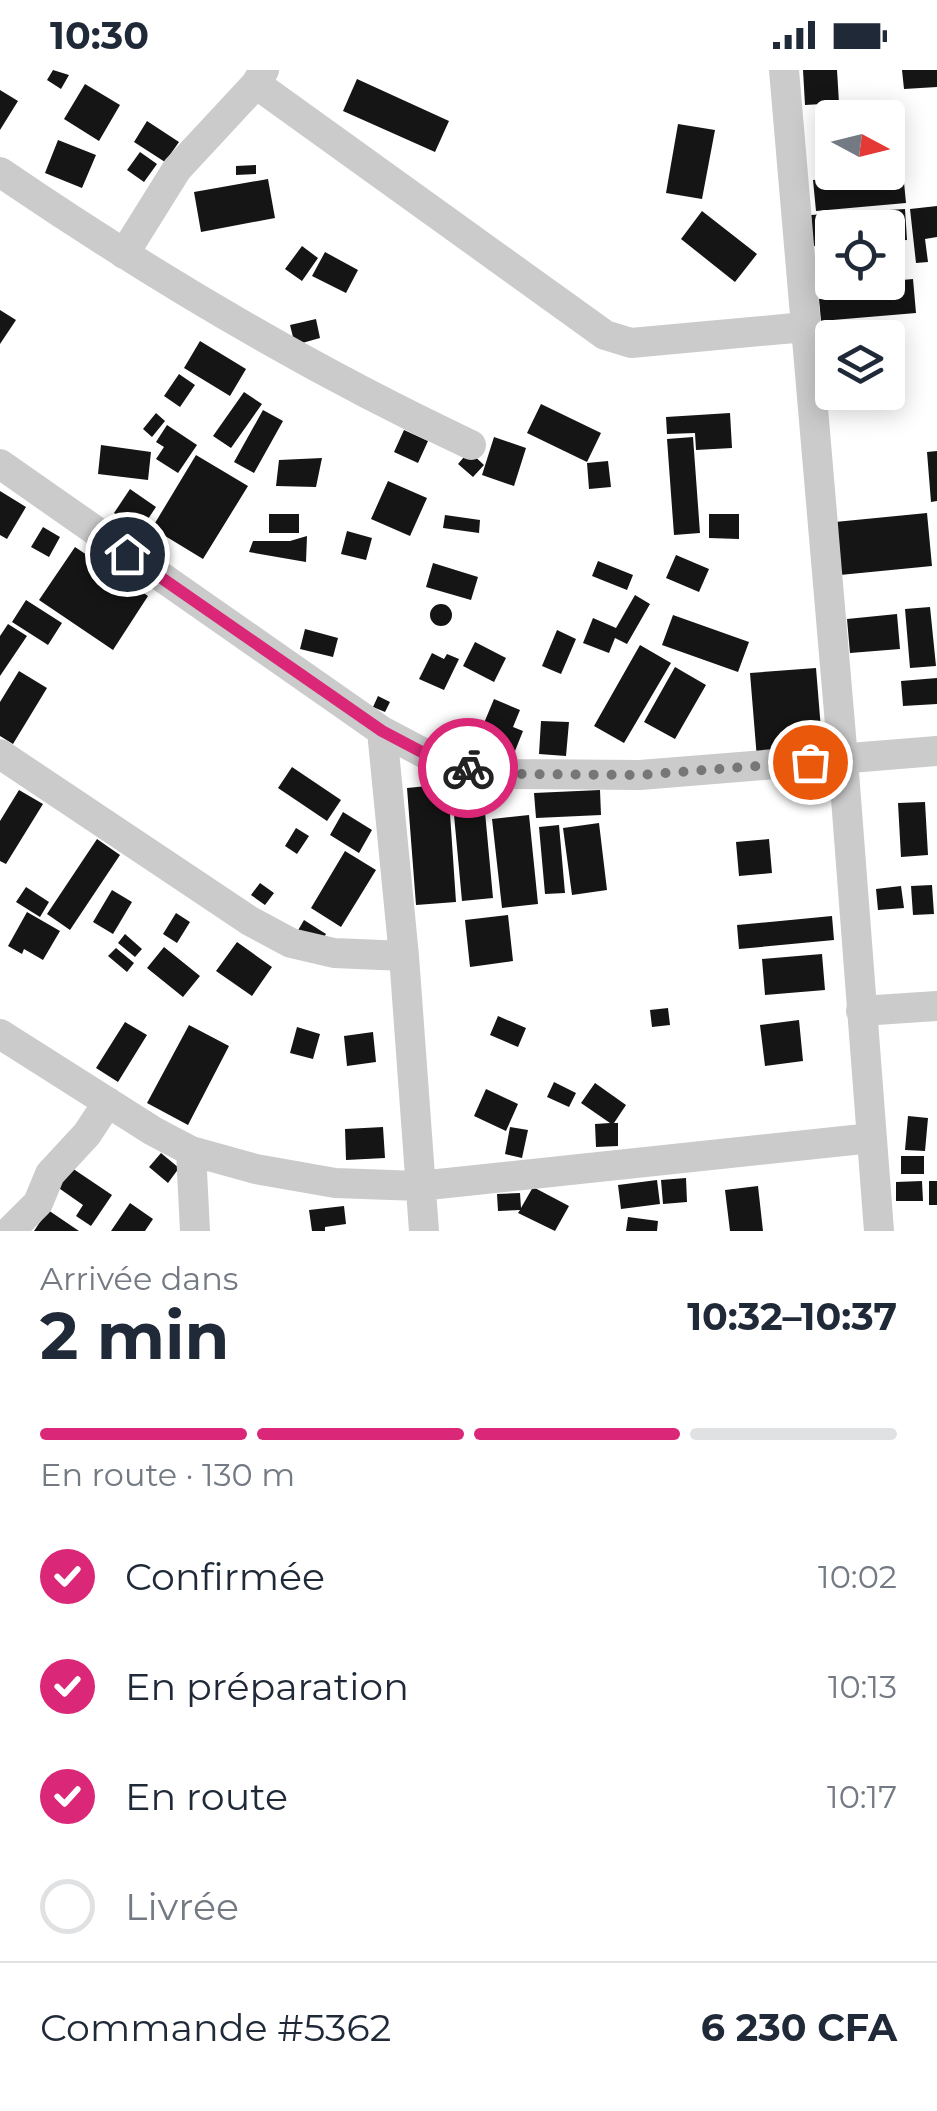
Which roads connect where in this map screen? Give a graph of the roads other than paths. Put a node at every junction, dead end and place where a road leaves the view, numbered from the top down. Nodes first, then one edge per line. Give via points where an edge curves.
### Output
1 (784, 70) edge
2 (260, 77) edge
3 (0, 172) edge
4 (124, 254) junction
5 (806, 327) junction
6 (470, 445) dead end
7 (0, 464) edge
8 (382, 731) junction
9 (937, 752) edge
10 (0, 754) edge
11 (843, 759) junction
12 (404, 956) junction
13 (937, 1006) edge
14 (860, 1010) junction
15 (0, 1034) edge
16 (108, 1102) junction
17 (872, 1138) junction
18 (191, 1151) junction
19 (419, 1186) junction
20 (10, 1231) edge
21 (195, 1231) edge
22 (424, 1231) edge
23 (879, 1231) edge

1 - 5 street
2 - 4 street via 177,169
2 - 5 street via 605,335 631,343
3 - 4 street
4 - 6 street via 296,358
5 - 11 street
7 - 8 street
8 - 11 street via 437,760 513,774 640,775
8 - 12 street
9 - 11 street
10 - 12 street via 291,943 334,953
11 - 14 street
12 - 19 street
13 - 14 street
14 - 17 street
15 - 16 street
16 - 18 street
16 - 20 street
17 - 19 street
17 - 23 street
18 - 19 street via 334,1183
18 - 21 street
19 - 22 street

